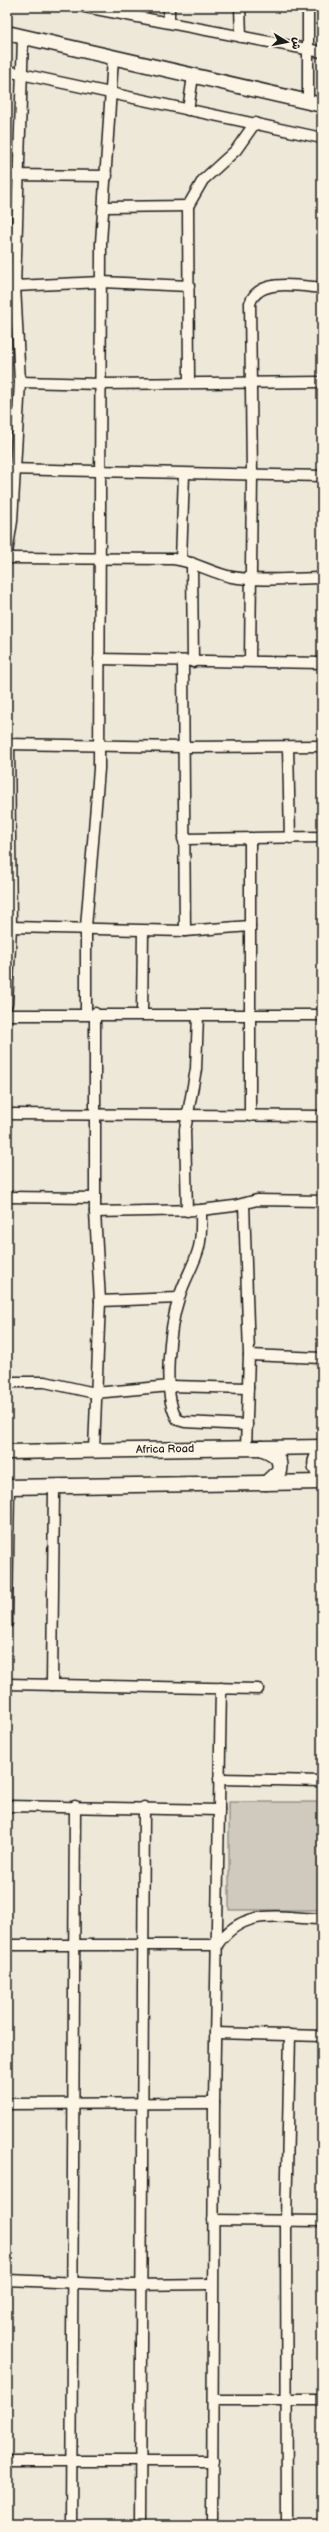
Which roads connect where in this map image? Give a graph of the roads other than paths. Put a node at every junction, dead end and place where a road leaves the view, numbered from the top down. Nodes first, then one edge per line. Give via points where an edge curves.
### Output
1 (87, 7) edge
2 (169, 7) edge
3 (240, 7) edge
4 (308, 7) edge
5 (169, 21) junction
6 (7, 33) edge
7 (23, 37) junction
8 (241, 37) junction
9 (306, 49) junction
10 (322, 52) edge
11 (113, 58) junction
12 (7, 71) edge
13 (21, 74) junction
14 (194, 76) junction
15 (111, 94) junction
16 (308, 102) junction
17 (322, 105) edge
18 (188, 110) junction
19 (255, 123) junction
20 (322, 138) edge
21 (7, 175) edge
22 (19, 176) junction
23 (106, 176) junction
24 (188, 206) junction
25 (105, 207) junction
26 (102, 282) junction
27 (15, 286) junction
28 (189, 286) junction
29 (322, 288) edge
30 (252, 381) junction
31 (20, 382) junction
32 (189, 382) junction
33 (322, 382) edge
34 (101, 384) junction
35 (11, 469) edge
36 (99, 472) junction
37 (184, 474) junction
38 (252, 475) junction
39 (322, 476) edge
40 (7, 552) edge
41 (98, 557) junction
42 (7, 558) edge
43 (181, 560) junction
44 (192, 563) junction
45 (322, 578) edge
46 (250, 579) junction
47 (99, 659) junction
48 (250, 661) junction
49 (188, 662) junction
50 (322, 663) edge
51 (8, 744) edge
52 (98, 744) junction
53 (322, 746) edge
54 (183, 747) junction
55 (288, 747) junction
56 (9, 830) edge
57 (322, 837) edge
58 (250, 838) junction
59 (290, 838) junction
60 (183, 839) junction
61 (250, 926) junction
62 (11, 927) junction
63 (86, 928) junction
64 (143, 930) junction
65 (185, 931) junction
66 (7, 1004) edge
67 (91, 1014) junction
68 (142, 1014) junction
69 (250, 1014) junction
70 (7, 1015) edge
71 (198, 1015) junction
72 (322, 1015) edge
73 (7, 1114) edge
74 (95, 1116) junction
75 (250, 1116) junction
76 (322, 1116) edge
77 (187, 1117) junction
78 (7, 1198) edge
79 (95, 1198) junction
80 (322, 1201) edge
81 (244, 1204) junction
82 (201, 1210) junction
83 (187, 1211) junction
84 (95, 1212) junction
85 (178, 1298) junction
86 (100, 1301) junction
87 (249, 1355) junction
88 (322, 1358) edge
89 (7, 1382) edge
90 (170, 1386) junction
91 (248, 1388) junction
92 (95, 1393) junction
93 (247, 1425) junction
94 (322, 1447) edge
95 (246, 1448) junction
96 (261, 1448) junction
97 (94, 1450) junction
98 (7, 1452) edge
99 (322, 1452) edge
100 (322, 1477) edge
101 (322, 1482) edge
102 (266, 1483) junction
103 (8, 1487) edge
104 (54, 1487) junction
105 (7, 1623) edge
106 (7, 1684) edge
107 (52, 1685) junction
108 (221, 1688) junction
109 (258, 1689) dead end
110 (219, 1779) junction
111 (322, 1780) edge
112 (7, 1806) edge
113 (75, 1806) junction
114 (144, 1808) junction
115 (219, 1810) junction
116 (322, 1919) edge
117 (7, 1945) edge
118 (76, 1945) junction
119 (217, 1945) junction
120 (144, 1946) junction
121 (215, 2033) junction
122 (290, 2035) junction
123 (322, 2036) edge
124 (214, 2102) junction
125 (74, 2103) junction
126 (142, 2103) junction
127 (7, 2104) edge
128 (213, 2220) junction
129 (286, 2221) junction
130 (322, 2221) edge
131 (7, 2280) edge
132 (73, 2282) junction
133 (141, 2284) junction
134 (212, 2284) junction
135 (213, 2400) junction
136 (285, 2400) junction
137 (322, 2400) edge
138 (71, 2460) junction
139 (7, 2461) edge
140 (140, 2461) junction
141 (213, 2461) junction
142 (71, 2525) edge
143 (140, 2525) edge
144 (212, 2525) edge
145 (287, 2525) edge

1 - 5 street
2 - 5 street
3 - 8 street
4 - 9 street
5 - 8 street
6 - 7 street
7 - 11 street
7 - 13 street
8 - 9 street
9 - 10 street
9 - 16 street
11 - 14 street
11 - 15 street
12 - 13 street
13 - 15 street
13 - 22 street
14 - 16 street
14 - 18 street
15 - 18 street
15 - 23 street
16 - 17 street
18 - 19 street
19 - 20 street
19 - 24 street via 236,150 203,180
21 - 22 street
22 - 23 street
22 - 27 street
23 - 25 street
24 - 25 street
24 - 28 street
25 - 26 street via 101,243
26 - 27 street
26 - 28 street
26 - 34 street
27 - 31 street
28 - 32 street
29 - 30 street via 266,286 255,292 250,303
30 - 32 street
30 - 33 street
30 - 38 street
31 - 34 street
31 - 35 street
32 - 34 street
34 - 36 street
35 - 36 street
35 - 40 street
36 - 37 street
36 - 41 street
37 - 38 street
37 - 43 street
38 - 39 street
38 - 46 street
41 - 42 street
41 - 43 street
41 - 47 street
43 - 44 street
44 - 46 street via 221,574
44 - 49 street
45 - 46 street
46 - 48 street
47 - 49 street
47 - 52 street
48 - 49 street
48 - 50 street
49 - 54 street
51 - 52 street
51 - 56 street
52 - 54 street
52 - 63 street via 99,769
53 - 55 street
54 - 55 street
54 - 60 street
55 - 59 street
56 - 62 street
57 - 59 street
58 - 59 street
58 - 60 street
58 - 61 street
60 - 65 street
61 - 65 street
61 - 69 street
62 - 63 street
62 - 66 street
63 - 64 street
63 - 67 street
64 - 65 street
64 - 68 street
67 - 68 street
67 - 70 street
67 - 74 street
68 - 71 street
69 - 71 street
69 - 72 street
69 - 75 street
71 - 77 street via 196,1069
73 - 74 street
74 - 77 street
74 - 79 street
75 - 76 street
75 - 77 street
77 - 83 street
78 - 79 street
79 - 84 street
80 - 81 street via 257,1200
81 - 82 street
81 - 87 street
82 - 83 street
82 - 85 street via 199,1246
83 - 84 street
84 - 86 street
85 - 86 street
85 - 90 street via 168,1352
86 - 92 street
87 - 88 street
87 - 91 street
89 - 92 street via 45,1382
90 - 91 street
90 - 92 street
90 - 93 street via 174,1414 178,1420
91 - 93 street
92 - 97 street
93 - 95 street
94 - 96 street, Africa Road
95 - 96 street, Africa Road
95 - 97 street, Africa Road
96 - 102 street via 274,1454 280,1464 279,1472
97 - 98 street, Africa Road
99 - 100 street via 315,1460
101 - 102 street
102 - 104 street
103 - 104 street
103 - 105 street
104 - 107 street
106 - 107 street
107 - 108 street
108 - 109 street
108 - 110 street
110 - 111 street
110 - 115 street
112 - 113 street
113 - 114 street
113 - 118 street
114 - 115 street
114 - 120 street
115 - 119 street
116 - 119 street via 249,1919 230,1929
117 - 118 street
118 - 120 street
118 - 125 street
119 - 120 street
119 - 121 street
120 - 126 street
121 - 122 street
121 - 124 street
122 - 123 street
122 - 129 street
124 - 126 street
124 - 128 street
125 - 126 street
125 - 127 street
125 - 132 street
126 - 133 street
128 - 129 street
128 - 134 street
129 - 130 street
129 - 136 street
131 - 132 street
132 - 133 street
132 - 138 street
133 - 134 street
133 - 140 street
134 - 135 street
135 - 136 street
135 - 141 street
136 - 137 street
136 - 145 street
138 - 139 street
138 - 140 street
138 - 142 street
140 - 141 street
140 - 143 street
141 - 144 street

